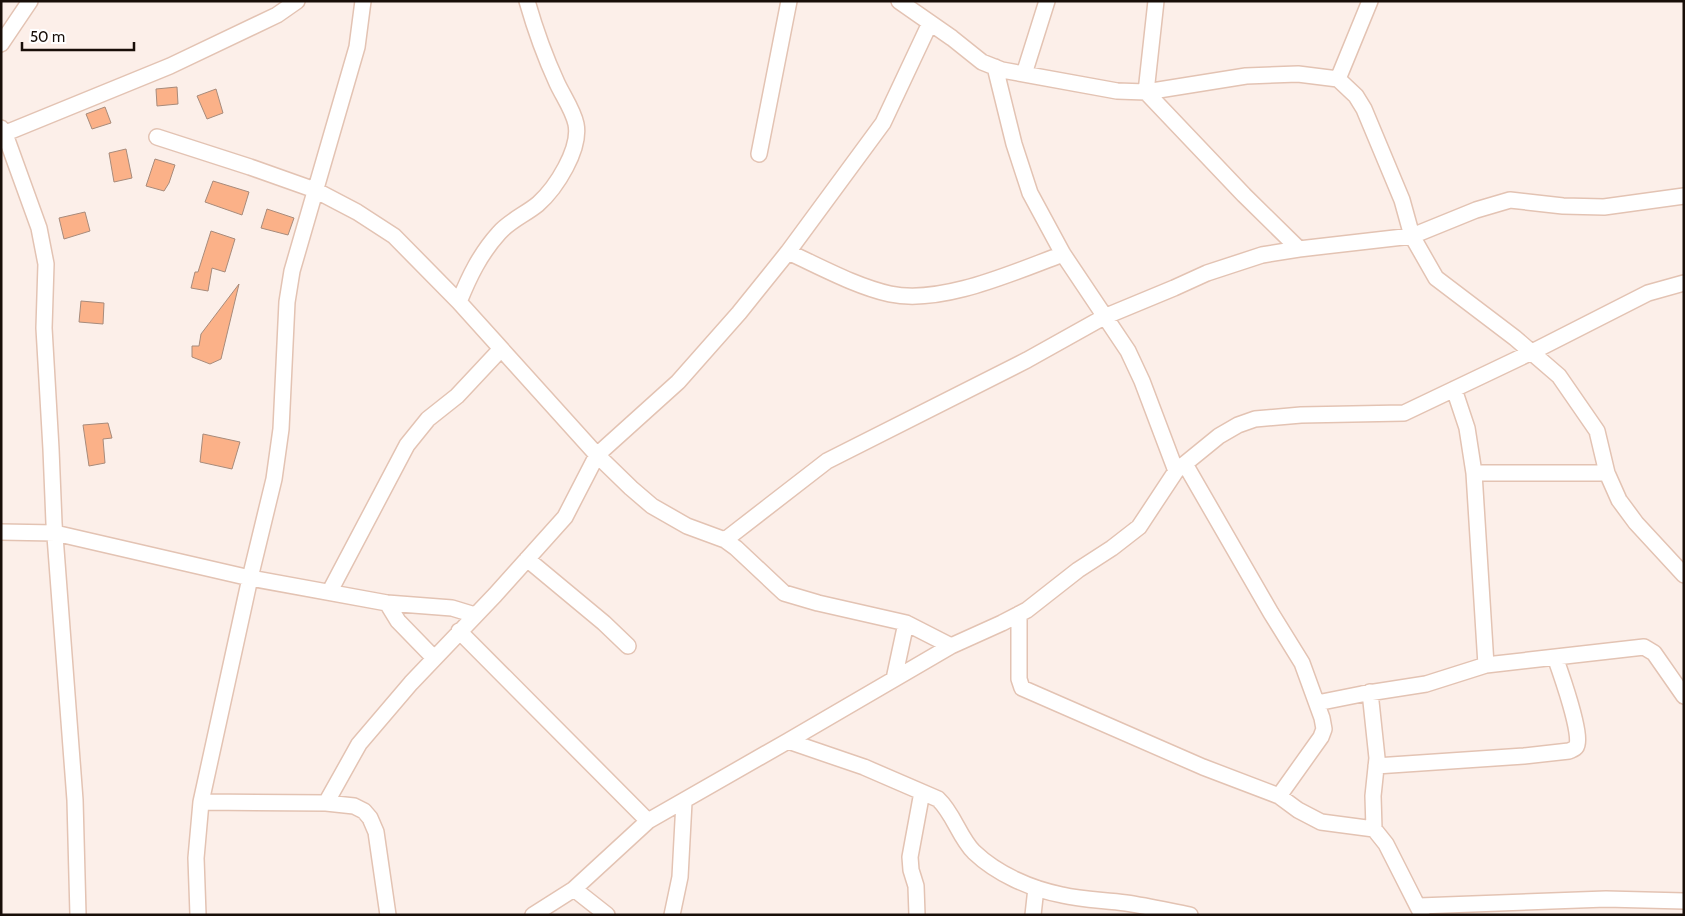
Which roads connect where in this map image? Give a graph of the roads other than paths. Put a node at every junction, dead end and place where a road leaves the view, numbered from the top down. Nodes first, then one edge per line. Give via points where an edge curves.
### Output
1 (30, 1) edge
2 (297, 1) edge
3 (363, 1) edge
4 (527, 1) edge
5 (789, 1) edge
6 (899, 1) edge
7 (1047, 1) edge
8 (1156, 1) edge
9 (1370, 1) edge
10 (930, 23) junction
11 (1, 44) edge
12 (995, 67) junction
13 (1024, 74) junction
14 (1338, 79) junction
15 (1146, 92) junction
16 (2, 132) edge
17 (157, 137) dead end
18 (759, 154) dead end
19 (315, 190) junction
20 (1684, 196) edge
21 (1412, 236) junction
22 (1299, 249) junction
23 (788, 252) junction
24 (1063, 254) junction
25 (1684, 283) edge
26 (458, 302) junction
27 (1104, 317) junction
28 (501, 349) junction
29 (1532, 352) junction
30 (1454, 389) junction
31 (597, 455) junction
32 (1180, 468) junction
33 (1474, 473) junction
34 (1607, 473) junction
35 (1, 532) edge
36 (55, 533) junction
37 (725, 540) junction
38 (527, 559) junction
39 (1684, 575) edge
40 (250, 578) junction
41 (330, 591) junction
42 (387, 603) junction
43 (1019, 614) junction
44 (475, 615) junction
45 (906, 624) junction
46 (459, 632) junction
47 (628, 646) dead end
48 (951, 646) junction
49 (1555, 657) junction
50 (434, 658) junction
51 (1486, 664) junction
52 (894, 679) junction
53 (1370, 692) junction
54 (1684, 696) edge
55 (1317, 703) junction
56 (788, 742) junction
57 (1376, 766) junction
58 (922, 792) junction
59 (1279, 796) junction
60 (201, 802) junction
61 (684, 802) junction
62 (326, 803) junction
63 (648, 821) junction
64 (1374, 829) junction
65 (574, 888) junction
66 (1036, 888) junction
67 (1684, 900) edge
68 (1669, 908) edge
69 (1420, 910) edge
70 (78, 915) edge
71 (198, 915) edge
72 (388, 915) edge
73 (533, 915) edge
74 (607, 915) edge
75 (672, 915) edge
76 (917, 915) edge
77 (1033, 915) edge
78 (1190, 915) edge

1 - 11 street
2 - 16 street via 276,15 170,66
3 - 19 street via 357,47
4 - 26 street via 546,59 577,126 572,157 539,203 500,232 486,249
5 - 18 street
6 - 10 street
7 - 13 street
8 - 15 street
9 - 14 street
10 - 12 street via 982,62
10 - 23 street via 883,123
12 - 13 street
12 - 24 street via 1030,193
13 - 15 street via 1117,92
14 - 15 street via 1298,74 1246,76
14 - 21 street via 1364,109 1402,200
15 - 22 street
16 - 36 street via 39,228 46,264 44,328
17 - 19 street
19 - 26 street via 394,236
19 - 40 street via 292,270 281,429 274,479
20 - 21 street via 1604,207 1510,200
21 - 22 street
21 - 29 street via 1436,278
22 - 27 street via 1262,255 1207,273
23 - 24 street via 872,289 922,296 963,289
23 - 31 street via 678,382
24 - 27 street
25 - 29 street via 1648,292
26 - 28 street
27 - 32 street via 1128,351
27 - 37 street via 827,462
28 - 31 street
28 - 41 street via 457,396 428,419 407,444
29 - 30 street
29 - 34 street via 1559,376 1588,415 1597,431
30 - 32 street via 1404,413 1255,419 1219,436
30 - 33 street via 1467,428
31 - 37 street via 652,506 687,526
31 - 38 street via 565,517
32 - 43 street via 1139,527
32 - 55 street via 1302,663
33 - 34 street
33 - 51 street
34 - 39 street via 1619,500 1636,523
35 - 36 street
36 - 40 street
36 - 70 street via 75,800
37 - 45 street via 784,592
38 - 44 street
38 - 47 street
40 - 41 street
40 - 60 street
41 - 42 street
42 - 44 street via 452,608
42 - 50 street via 398,621
43 - 48 street
43 - 59 street via 1018,679 1022,688 1203,767
44 - 46 street
45 - 48 street
45 - 52 street
46 - 50 street
46 - 63 street
48 - 52 street
49 - 51 street
49 - 54 street via 1647,648
49 - 57 street via 1578,729 1576,748 1524,756
50 - 62 street via 358,744
51 - 53 street via 1426,684
52 - 56 street
53 - 55 street
53 - 57 street
55 - 59 street via 1324,729 1321,737
56 - 58 street via 864,767
56 - 61 street
57 - 64 street via 1372,796
58 - 66 street via 938,799 946,807 974,852 1012,878
58 - 76 street via 910,857
59 - 64 street via 1303,814 1321,822
60 - 62 street
60 - 71 street via 196,858
61 - 63 street
61 - 75 street via 680,877
62 - 72 street via 354,806 370,818 376,832
63 - 65 street
64 - 69 street via 1386,844
65 - 73 street
65 - 74 street
66 - 77 street
66 - 78 street
67 - 68 street
68 - 69 street via 1606,900

